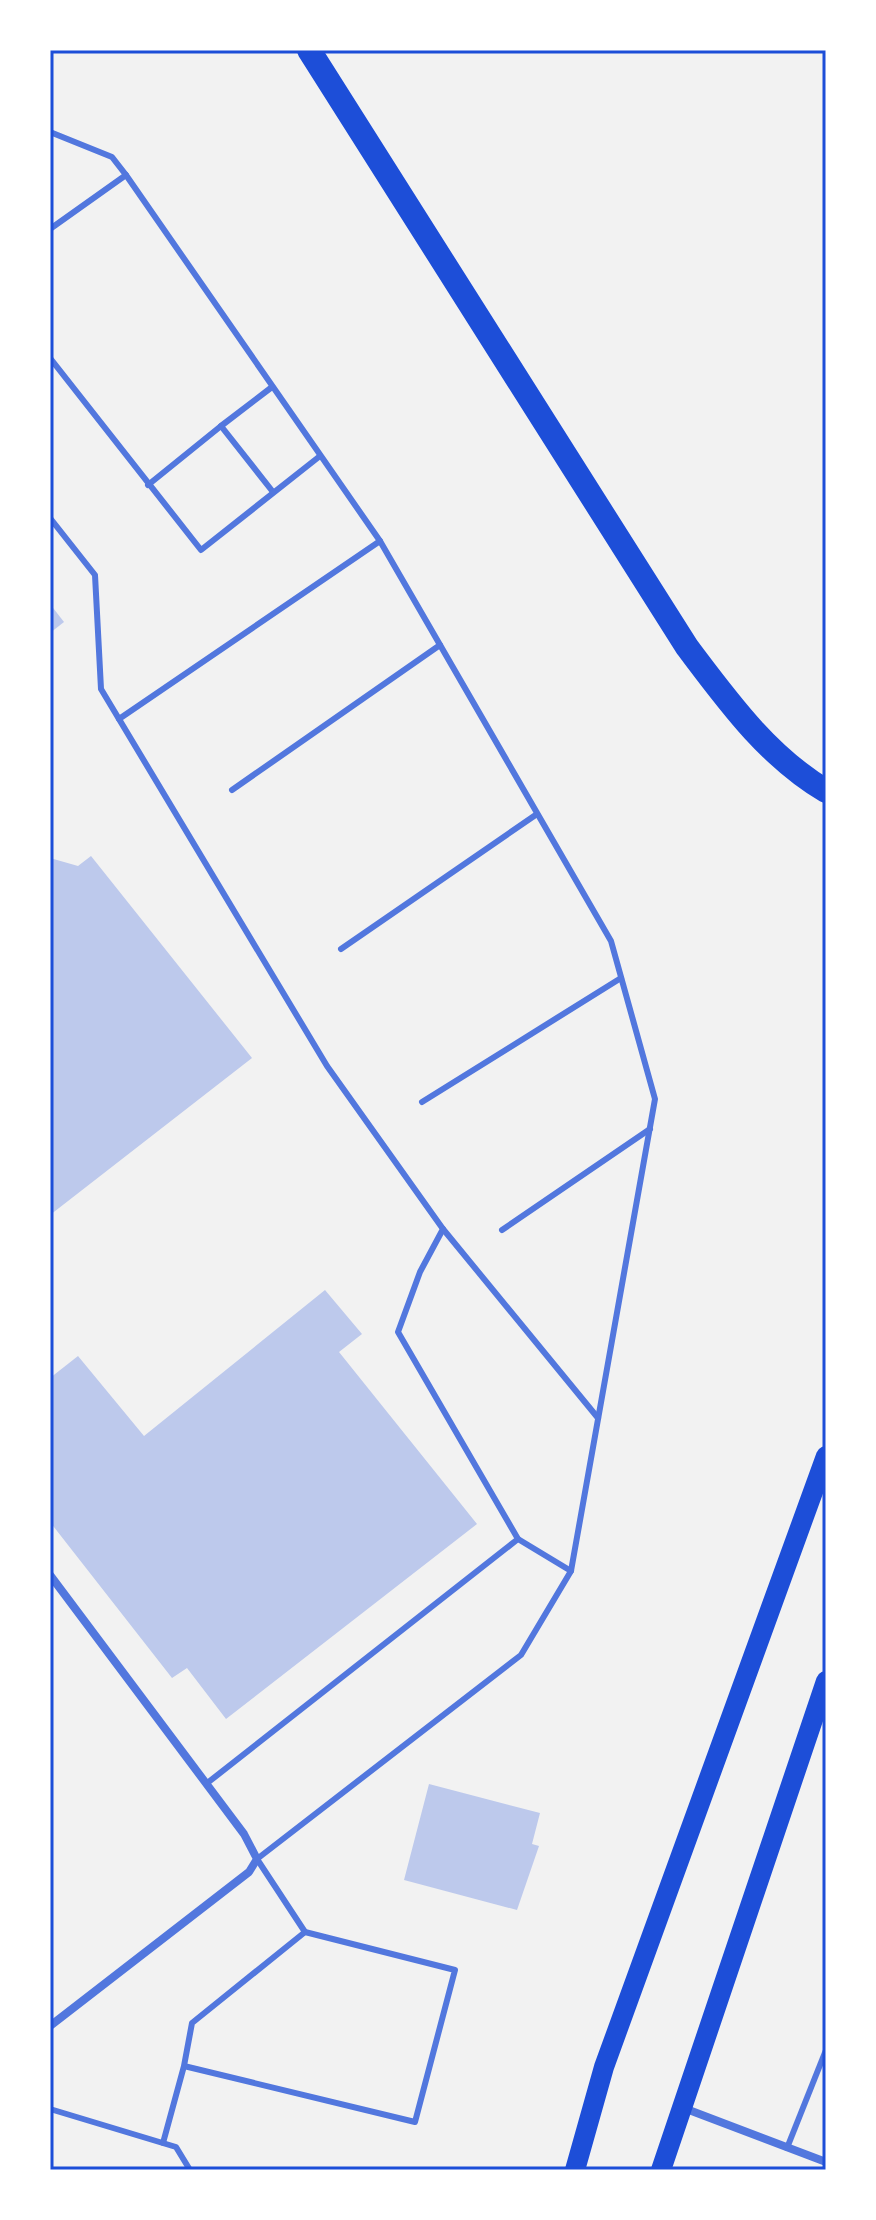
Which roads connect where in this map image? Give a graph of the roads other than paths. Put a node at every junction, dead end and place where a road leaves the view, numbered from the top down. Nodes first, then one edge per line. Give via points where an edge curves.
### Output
1 (309, 50) edge
2 (50, 132) edge
3 (126, 175) junction
4 (50, 229) edge
5 (50, 358) edge
6 (272, 387) junction
7 (221, 426) junction
8 (320, 456) junction
9 (148, 485) junction
10 (273, 492) junction
11 (50, 518) edge
12 (380, 541) junction
13 (440, 645) junction
14 (119, 719) junction
15 (232, 790) dead end
16 (826, 791) edge
17 (537, 814) junction
18 (341, 949) dead end
19 (621, 978) junction
20 (422, 1102) dead end
21 (650, 1129) junction
22 (443, 1229) junction
23 (502, 1230) dead end
24 (598, 1418) junction
25 (826, 1456) edge
26 (518, 1539) junction
27 (571, 1571) junction
28 (50, 1575) edge
29 (826, 1681) edge
30 (206, 1784) junction
31 (257, 1859) junction
32 (305, 1932) junction
33 (50, 2026) edge
34 (826, 2050) edge
35 (184, 2066) junction
36 (679, 2107) junction
37 (50, 2109) edge
38 (60, 2112) junction
39 (50, 2119) edge
40 (163, 2143) junction
41 (787, 2148) junction
42 (826, 2162) edge
43 (190, 2170) edge
44 (575, 2170) edge
45 (661, 2170) edge

1 - 16 highway via 687,647 741,719 801,776
2 - 3 lane via 112,157
3 - 4 lane
3 - 6 lane
5 - 9 lane
6 - 7 lane
6 - 8 lane
7 - 9 lane
7 - 10 lane
8 - 10 lane
8 - 12 lane
9 - 10 lane via 201,550
11 - 14 lane via 95,575 101,689
12 - 13 lane
12 - 14 lane
13 - 15 lane
13 - 17 lane
14 - 22 lane via 327,1066
17 - 18 lane
17 - 19 lane via 611,941
19 - 20 lane
19 - 21 lane via 655,1099
21 - 23 lane
21 - 24 lane
22 - 24 lane
22 - 26 lane via 398,1332
24 - 27 lane
25 - 44 main road via 604,2067
26 - 27 lane
26 - 30 lane
27 - 31 lane via 521,1655
28 - 30 street
29 - 36 main road
30 - 31 street
31 - 32 lane
31 - 33 street via 249,1872
32 - 35 lane via 192,2023
32 - 35 lane via 455,1970 415,2122
34 - 41 lane
35 - 40 lane
36 - 41 street
36 - 45 main road
37 - 38 lane
38 - 39 lane
38 - 40 lane
40 - 43 lane via 176,2147
41 - 42 street

